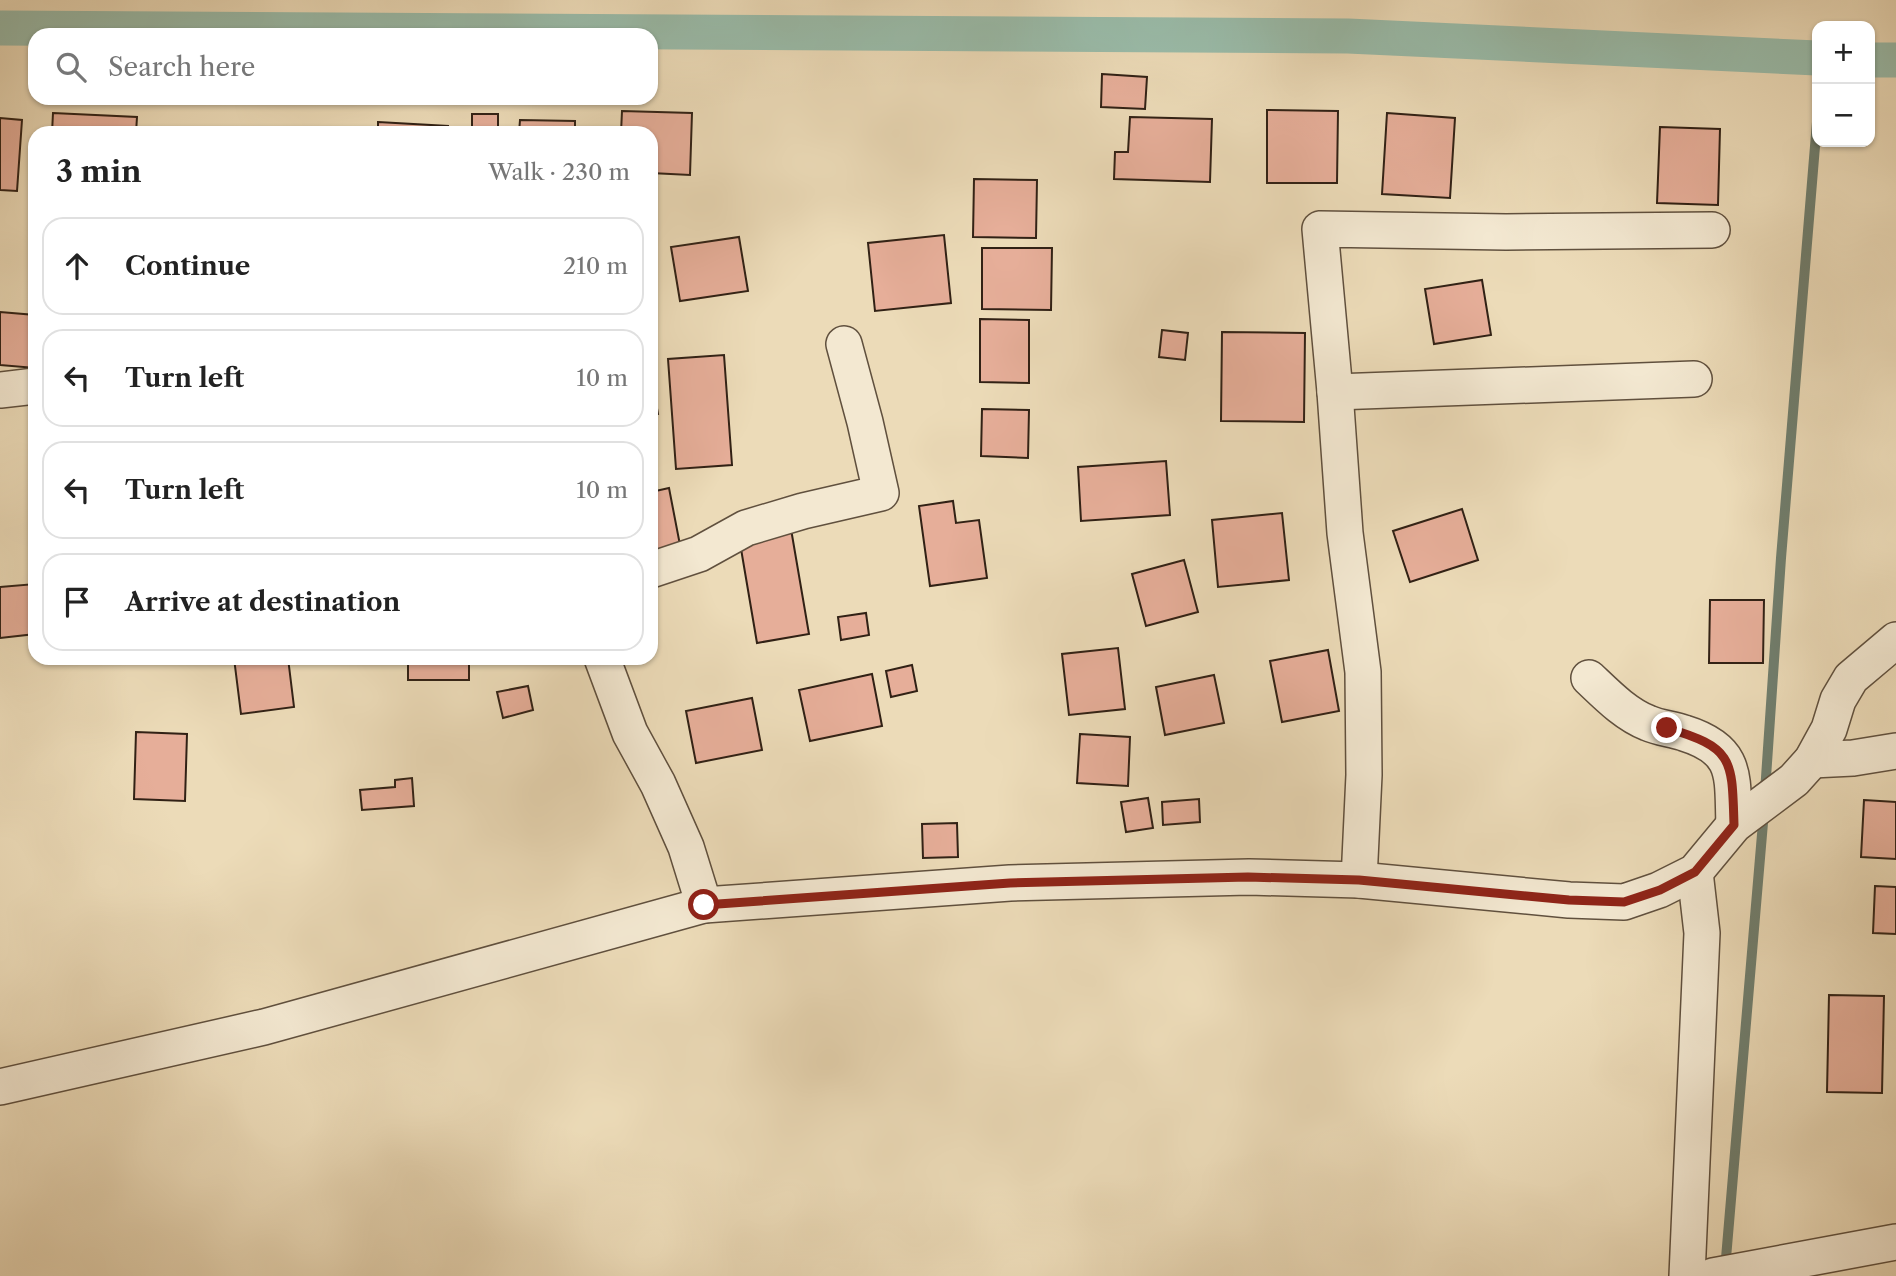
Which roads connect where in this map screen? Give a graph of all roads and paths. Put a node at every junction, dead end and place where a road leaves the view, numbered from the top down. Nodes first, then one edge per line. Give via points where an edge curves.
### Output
1 (1712, 230) dead end
2 (844, 344) dead end
3 (1694, 379) dead end
4 (28, 387) edge
5 (0, 390) edge
6 (1335, 392) junction
7 (658, 568) edge
8 (1896, 639) edge
9 (605, 665) edge
10 (1589, 678) dead end
11 (1896, 751) edge
12 (1803, 770) junction
13 (1740, 820) junction
14 (1695, 872) junction
15 (1359, 880) junction
16 (704, 905) junction
17 (0, 1087) edge
18 (1896, 1242) edge
19 (1687, 1276) edge
20 (1715, 1276) edge

1 - 6 street via 1320,229
2 - 7 street via 881,493 746,528 699,554
3 - 6 street
4 - 5 street
6 - 15 street via 1345,533 1363,672
8 - 12 street via 1851,678 1829,729
9 - 16 street via 630,733 686,847
10 - 13 street via 1616,704 1648,723 1706,741 1723,754 1732,774
11 - 12 street
12 - 13 street
13 - 14 street
14 - 15 street via 1624,902
14 - 19 street via 1702,933
15 - 16 street via 1248,877 1010,883
16 - 17 street via 264,1027
18 - 20 street

